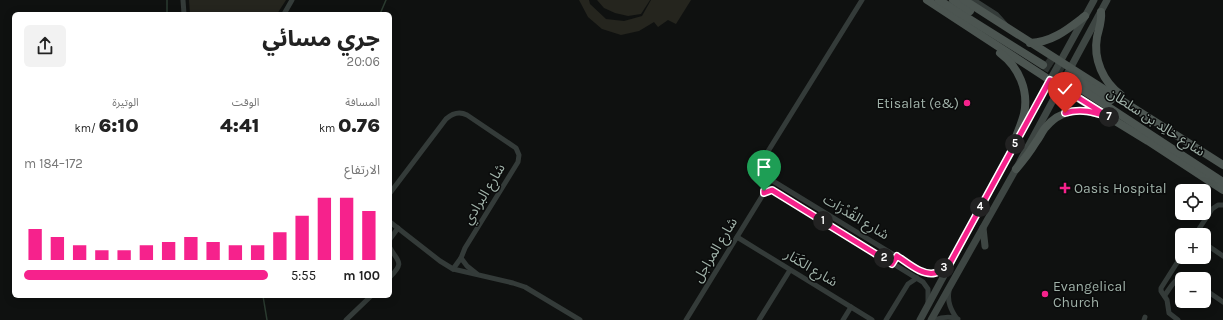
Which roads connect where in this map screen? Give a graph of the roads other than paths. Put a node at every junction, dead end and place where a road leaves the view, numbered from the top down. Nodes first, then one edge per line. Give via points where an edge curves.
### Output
1 (183, 0) edge
2 (292, 0) edge
3 (862, 0) edge
4 (928, 0) edge
5 (939, 0) edge
6 (953, 0) edge
7 (964, 0) edge
8 (974, 0) edge
9 (1094, 0) edge
10 (1108, 0) edge
11 (184, 12) edge
12 (285, 12) edge
13 (1101, 12) junction
14 (949, 14) junction
15 (1085, 16) junction
16 (1007, 28) junction
17 (1030, 42) junction
18 (1060, 61) junction
19 (1070, 68) junction
20 (1050, 80) junction
21 (1060, 87) junction
22 (1135, 110) junction
23 (1109, 117) junction
24 (1012, 149) junction
25 (763, 160) junction
26 (1223, 165) edge
27 (1016, 169) junction
28 (1223, 171) edge
29 (754, 172) junction
30 (765, 175) junction
31 (1223, 182) edge
32 (762, 184) junction
33 (772, 190) junction
34 (1223, 190) edge
35 (392, 191) edge
36 (764, 193) junction
37 (1223, 205) edge
38 (392, 224) edge
39 (398, 228) junction
40 (983, 228) junction
41 (1200, 228) edge
42 (392, 236) edge
43 (737, 237) junction
44 (985, 246) dead end
45 (1211, 248) edge
46 (392, 251) edge
47 (897, 256) junction
48 (1223, 256) edge
49 (461, 258) junction
50 (892, 264) junction
51 (1176, 264) edge
52 (949, 265) junction
53 (453, 269) junction
54 (790, 270) junction
55 (907, 272) junction
56 (392, 275) edge
57 (480, 275) junction
58 (917, 278) junction
59 (1175, 282) edge
60 (908, 284) junction
61 (949, 289) junction
62 (1211, 294) edge
63 (1164, 295) junction
64 (369, 298) edge
65 (1223, 302) edge
66 (928, 303) junction
67 (851, 307) junction
68 (351, 315) junction
69 (346, 320) edge
70 (356, 320) edge
71 (580, 320) edge
72 (686, 320) edge
73 (760, 320) edge
74 (842, 320) edge
75 (872, 320) edge
76 (886, 320) edge
77 (920, 320) edge
78 (933, 320) edge
79 (958, 320) edge
80 (1178, 320) edge

1 - 11 street
2 - 12 street
3 - 25 street
4 - 14 main road
5 - 6 main road via 1045,62
7 - 16 main road
8 - 16 street via 1000,18
9 - 15 main road
10 - 13 main road
13 - 19 main road
13 - 22 main road via 1096,43 1099,65 1109,83
14 - 20 main road
14 - 24 main road via 1006,57 1020,77 1025,94 1025,107
15 - 17 main road via 1052,38 1042,42
15 - 18 main road
16 - 17 main road
17 - 18 main road
18 - 19 main road
18 - 20 main road
19 - 21 main road
19 - 22 main road
20 - 21 main road
20 - 24 main road
21 - 23 main road
21 - 27 main road
22 - 26 main road
23 - 27 main road via 1080,110 1060,115 1044,129
23 - 34 main road
24 - 52 main road
25 - 29 street
25 - 30 street via 762,168
27 - 40 main road
28 - 31 main road, شارع خالِد بن سلطان via 1076,82
29 - 30 street
29 - 32 street, شارع القُدْرَات via 755,180
30 - 32 street
30 - 47 street, شارع القُدْرَات
32 - 33 street, شارع القُدْرَات
32 - 36 street
33 - 36 street
33 - 50 street, شارع القُدْرَات
35 - 49 street, شارع البرادي via 452,114 464,114 514,146 519,155 518,162
36 - 43 street, شارع المراجل
37 - 41 street via 1212,209
38 - 39 street
39 - 42 street
39 - 53 street
40 - 44 main road
40 - 61 main road
43 - 54 street, شارع الكَنَار
43 - 72 street, شارع المراجل
45 - 48 street
46 - 56 street via 399,262 397,270
47 - 50 street
47 - 52 street, شارع القُدْرَات via 922,272 937,272
49 - 53 street, شارع البرادي
49 - 57 street
50 - 55 street, شارع القُدْرَات
51 - 63 street via 1161,287
52 - 66 main road
53 - 57 street
54 - 67 street, شارع الكَنَار
54 - 73 street
55 - 58 street, شارع القُدْرَات
55 - 60 street
57 - 71 street via 525,287
58 - 60 street
58 - 66 street, شارع القُدْرَات via 927,287
59 - 63 street
60 - 76 street
61 - 78 main road
61 - 79 street via 949,305
62 - 65 street
63 - 80 street via 1168,303 1168,312
64 - 68 street
66 - 77 main road
67 - 74 street
67 - 75 street, شارع الكَنَار
68 - 69 street
68 - 70 street
78 - 79 street via 946,317

